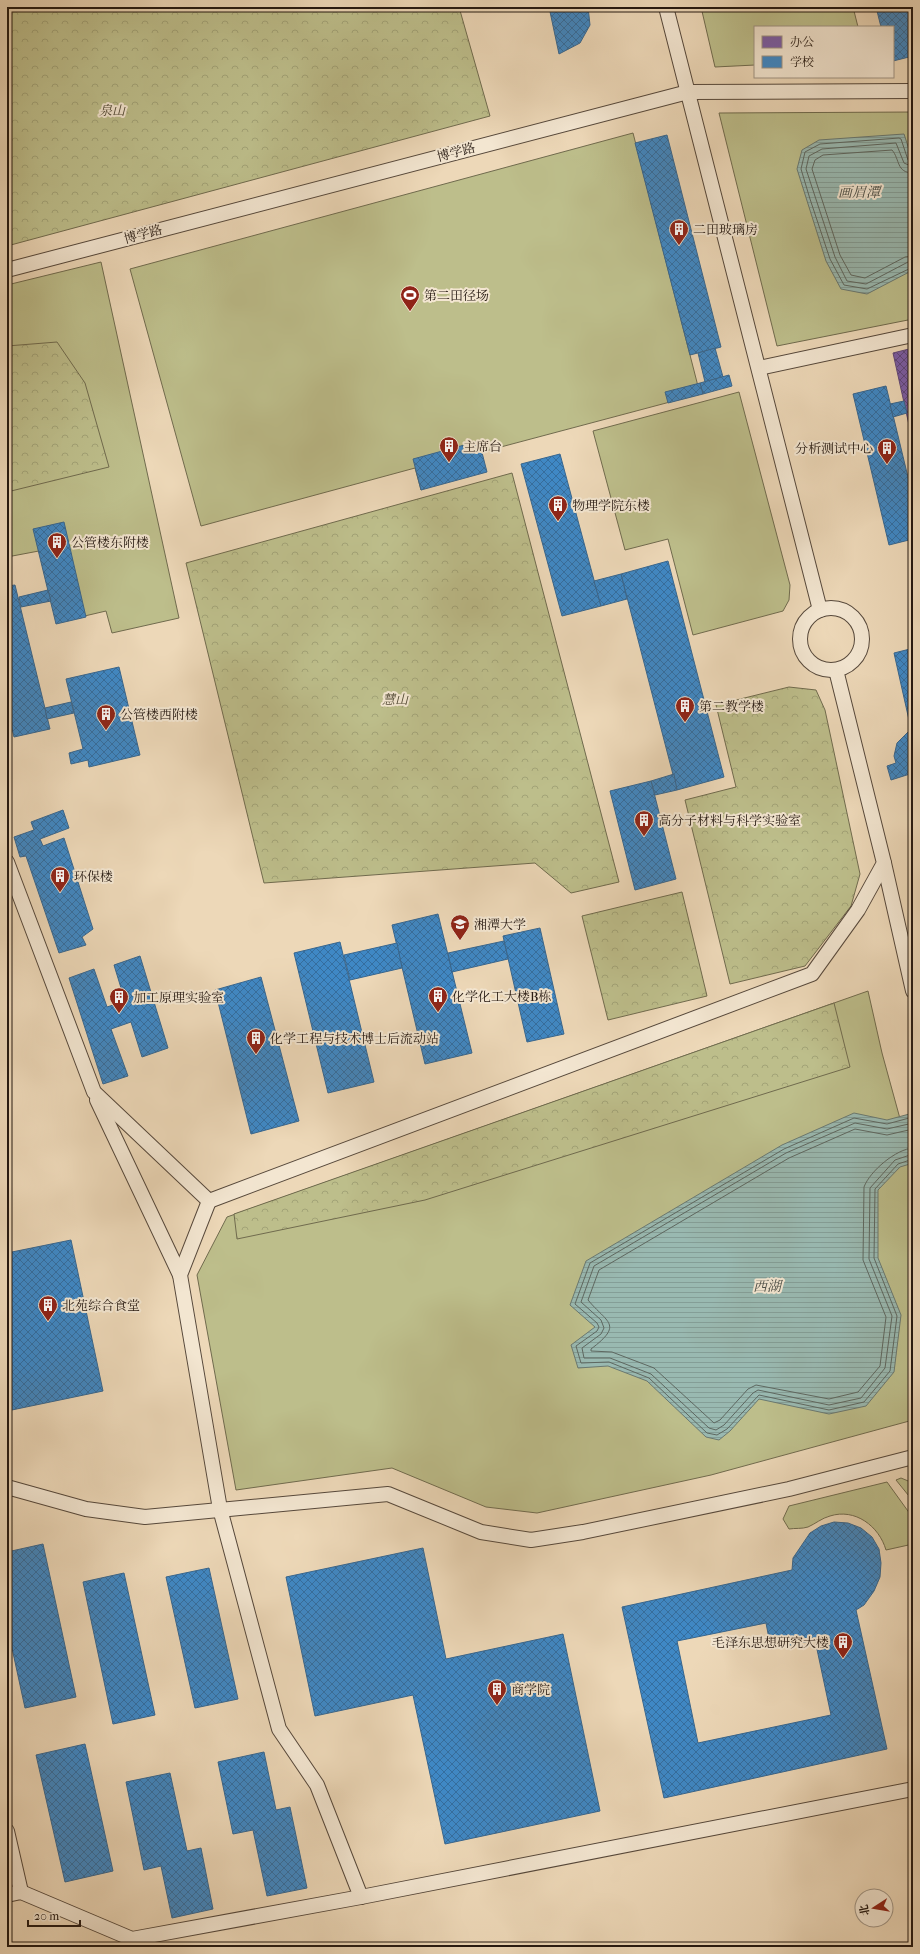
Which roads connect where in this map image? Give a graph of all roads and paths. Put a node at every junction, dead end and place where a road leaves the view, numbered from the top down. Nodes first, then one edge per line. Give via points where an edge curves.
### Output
1 (666, 7) edge
2 (913, 91) edge
3 (688, 92) junction
4 (7, 270) edge
5 (913, 335) edge
6 (758, 368) junction
7 (820, 610) junction
8 (836, 670) junction
9 (7, 862) edge
10 (884, 863) junction
11 (913, 991) edge
12 (94, 1092) junction
13 (209, 1201) junction
14 (180, 1275) junction
15 (913, 1456) edge
16 (7, 1487) edge
17 (220, 1509) junction
18 (913, 1789) edge
19 (7, 1832) edge
20 (11, 1868) edge
21 (21, 1892) junction
22 (7, 1895) edge
23 (361, 1897) junction

1 - 3 street
2 - 3 street, 博学路
3 - 4 street, 博学路
3 - 6 street
5 - 6 street
6 - 7 street
7 - 8 street via 805,621 801,630 800,647 811,664 823,669
7 - 8 street via 841,610 857,622 861,632 862,642 854,660
8 - 10 street
9 - 12 street
10 - 11 street
10 - 13 street via 858,910 812,974
12 - 13 street
12 - 14 street
13 - 14 street
14 - 17 street
15 - 17 street via 789,1489 531,1540 481,1532 388,1494
16 - 17 street via 86,1509 145,1516
17 - 23 street via 279,1728 317,1785
18 - 23 street
19 - 20 street
20 - 21 street
21 - 22 street
21 - 23 street via 132,1939

